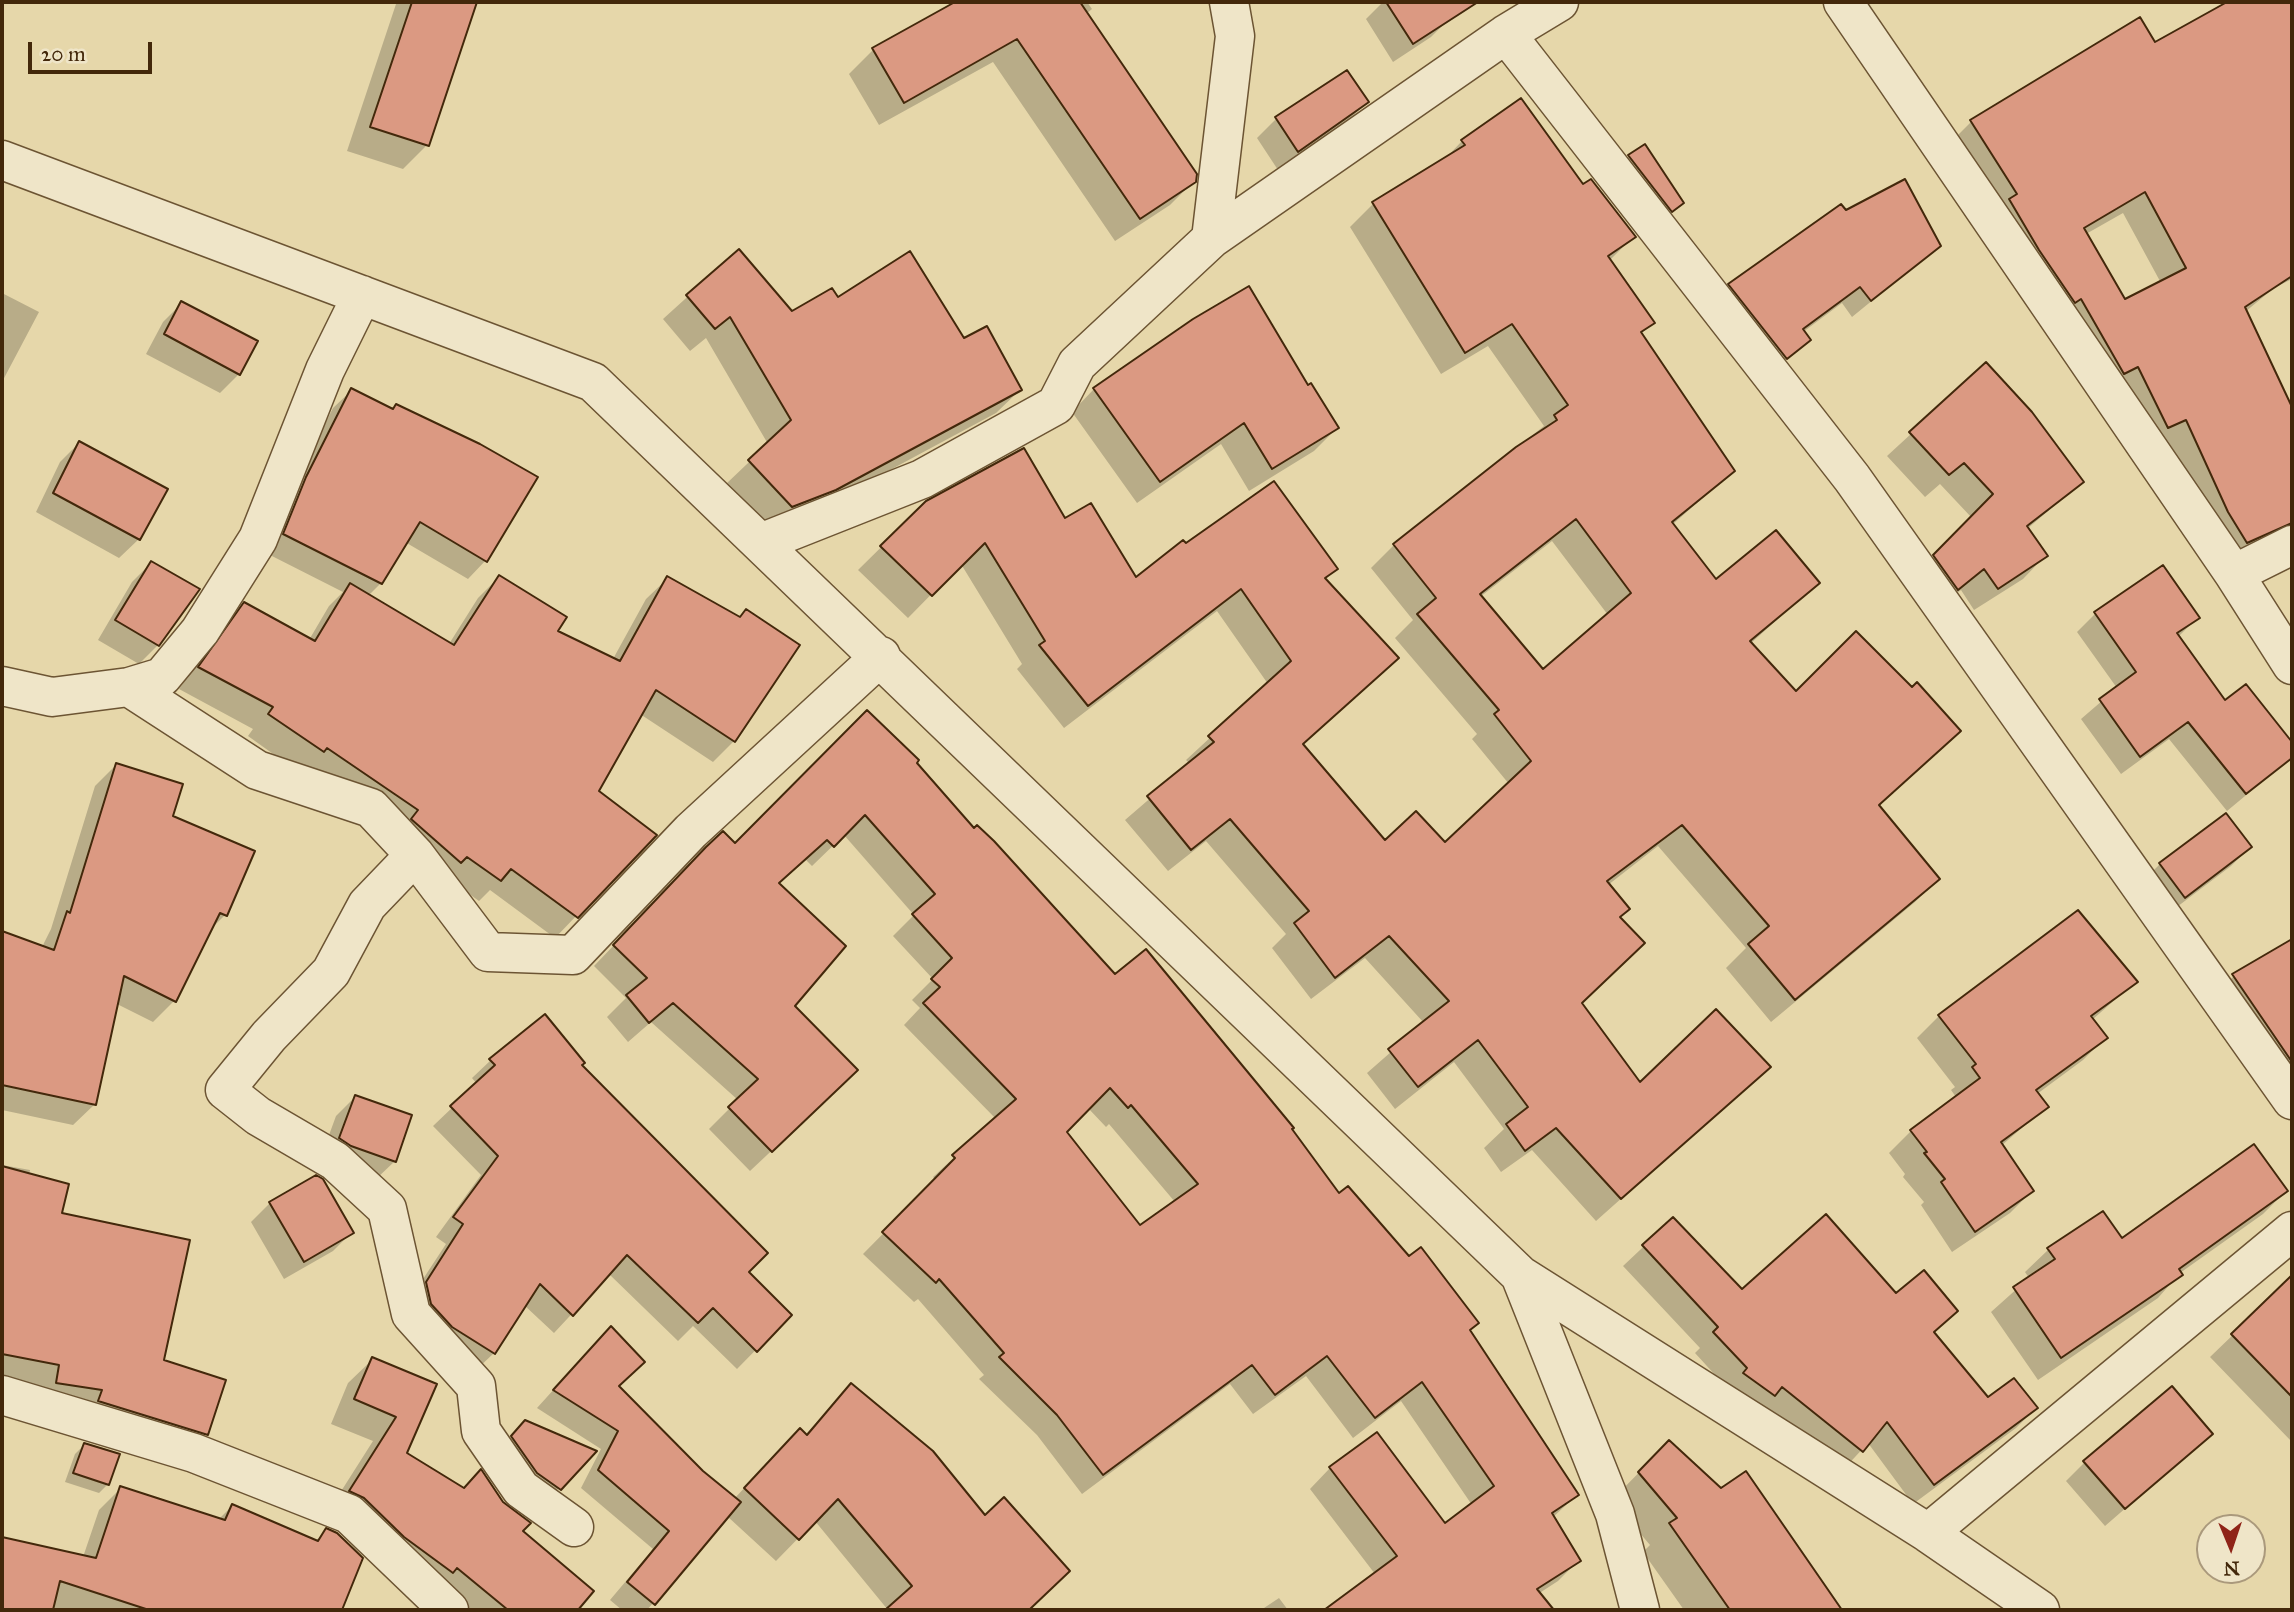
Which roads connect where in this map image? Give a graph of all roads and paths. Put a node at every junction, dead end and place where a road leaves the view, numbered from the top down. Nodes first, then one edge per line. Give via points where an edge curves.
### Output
1 (1229, 2) edge
2 (1559, 2) edge
3 (1843, 2) edge
4 (1506, 34) junction
5 (2, 160) edge
6 (1211, 239) junction
7 (362, 295) junction
8 (762, 542) junction
9 (2292, 545) edge
10 (2234, 574) junction
11 (881, 656) junction
12 (2292, 665) edge
13 (2, 686) edge
14 (129, 687) junction
15 (415, 855) junction
16 (2292, 1100) edge
17 (2292, 1230) edge
18 (1520, 1275) junction
19 (2, 1395) edge
20 (574, 1527) dead end
21 (1928, 1533) junction
22 (449, 1610) edge
23 (1640, 1610) edge
24 (2040, 1610) edge

1 - 6 street via 1236,36
2 - 4 street
3 - 10 street
4 - 6 street
4 - 16 street via 1852,478
5 - 7 street
6 - 8 street via 1077,364 1056,405 922,479
7 - 8 street via 593,382
7 - 14 street via 325,370 258,539 200,631 162,677
8 - 11 street
9 - 10 street
10 - 12 street
11 - 15 street via 691,831 573,956 488,952
11 - 18 street
13 - 14 street via 52,697
14 - 15 street via 257,770 371,808
15 - 20 street via 367,905 331,972 225,1090 258,1116 335,1161 387,1209 411,1314 476,1386 481,1431 521,1489
17 - 21 street
18 - 21 street
18 - 23 street via 1615,1514
19 - 22 street via 194,1453 349,1514
21 - 24 street

